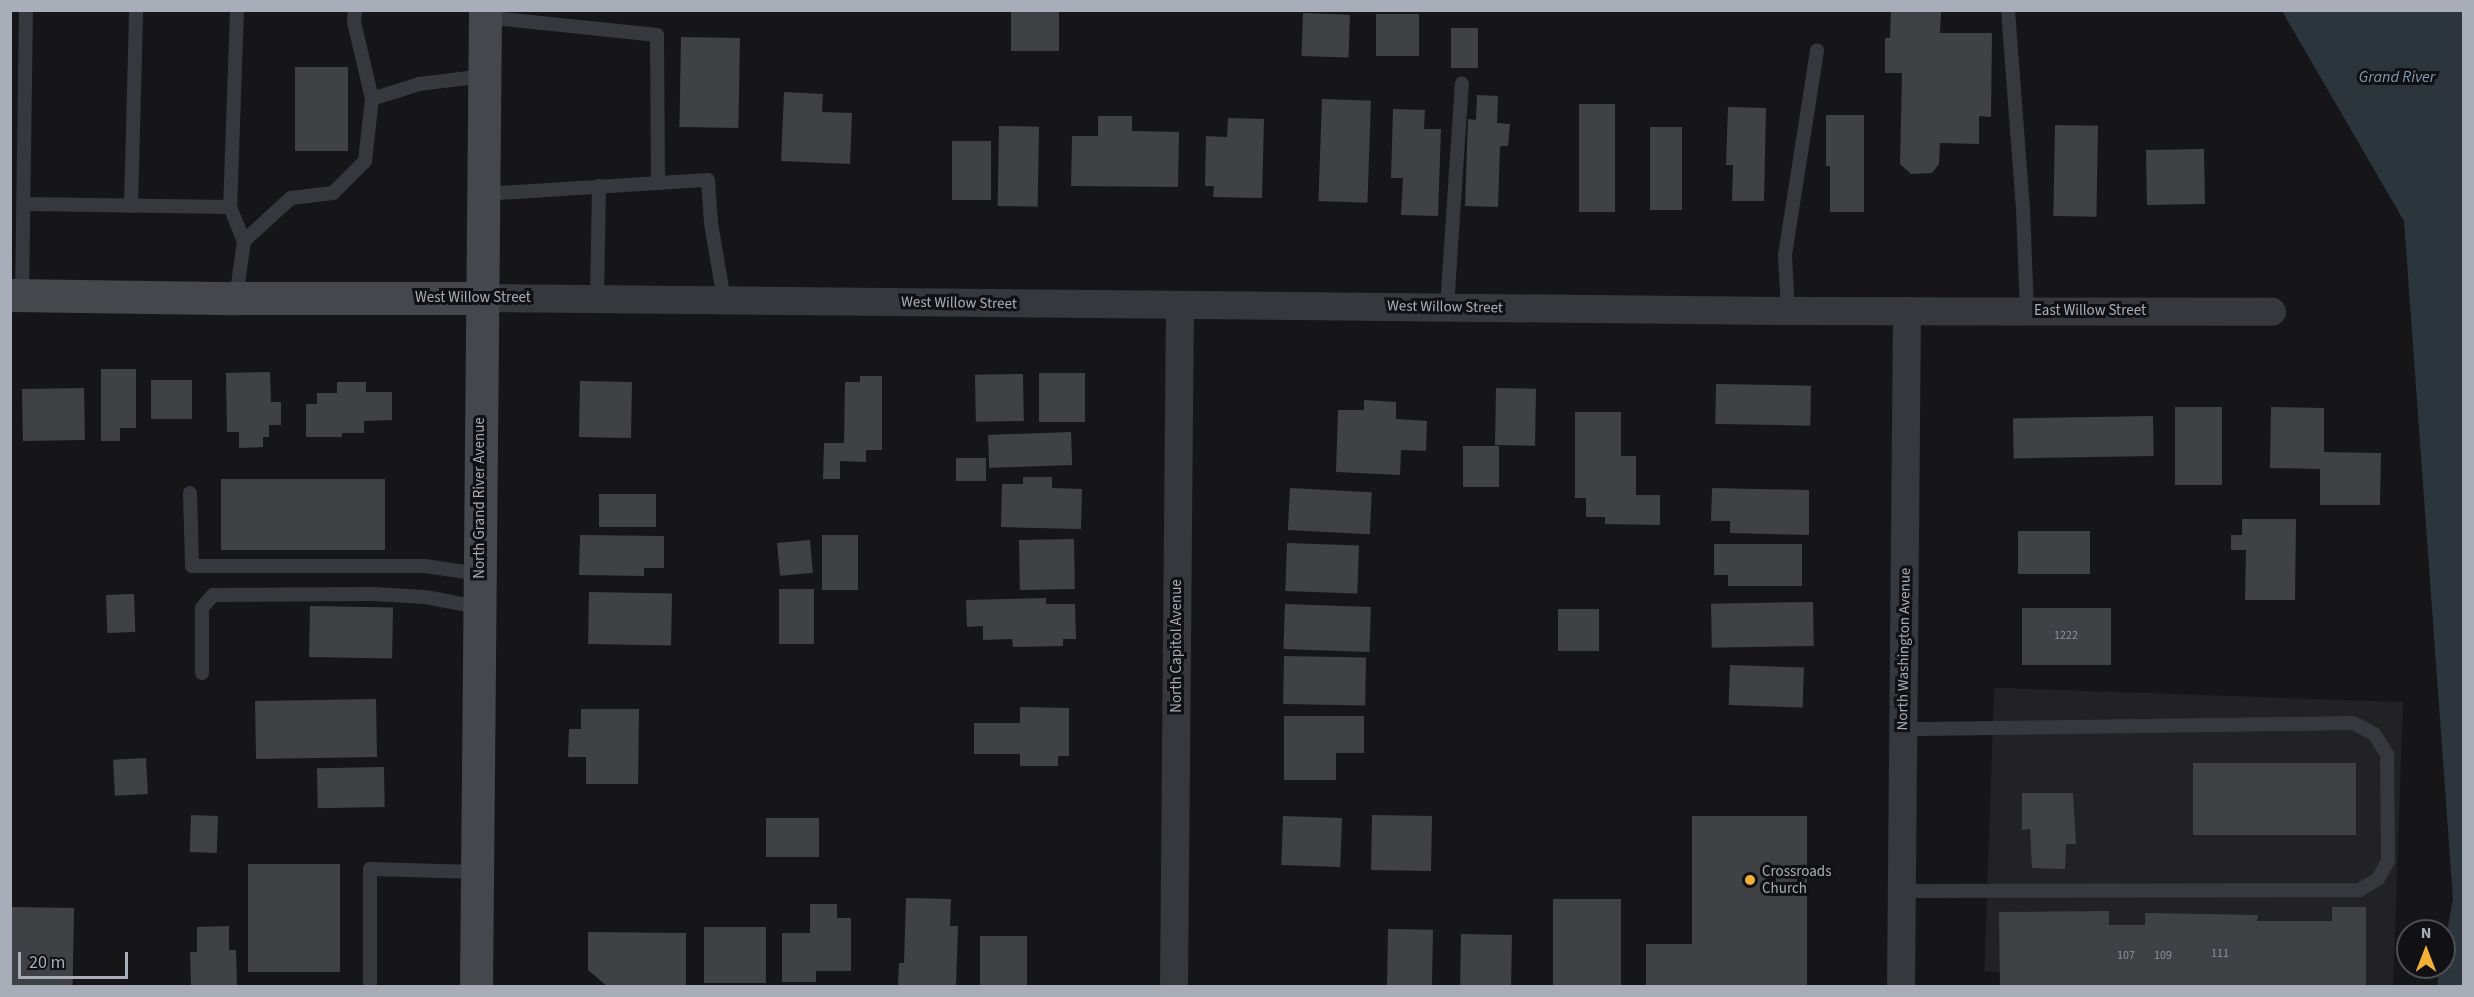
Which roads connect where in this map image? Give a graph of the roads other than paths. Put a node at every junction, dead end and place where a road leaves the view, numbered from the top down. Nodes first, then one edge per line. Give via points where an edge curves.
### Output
1 (26, 10) edge
2 (136, 10) edge
3 (237, 10) edge
4 (355, 10) edge
5 (2008, 10) edge
6 (485, 14) edge
7 (1817, 50) dead end
8 (484, 76) junction
9 (1462, 84) dead end
10 (372, 99) junction
11 (658, 183) junction
12 (599, 186) junction
13 (483, 194) junction
14 (24, 204) junction
15 (131, 206) junction
16 (230, 207) junction
17 (244, 241) junction
18 (16, 295) edge
19 (236, 298) junction
20 (482, 298) junction
21 (597, 299) junction
22 (724, 300) junction
23 (1180, 304) junction
24 (1448, 307) junction
25 (1788, 311) junction
26 (1907, 311) junction
27 (2027, 311) junction
28 (2272, 312) dead end
29 (190, 493) dead end
30 (480, 574) junction
31 (479, 607) junction
32 (202, 673) dead end
33 (1903, 729) junction
34 (477, 872) junction
35 (1902, 891) junction
36 (370, 987) edge
37 (476, 987) edge
38 (1174, 987) edge
39 (1901, 987) edge

1 - 14 lane
2 - 15 lane
3 - 16 lane
4 - 10 lane via 354,22
5 - 27 lane
6 - 8 street, North Grand River Avenue
6 - 11 lane via 657,35
7 - 25 lane via 1785,255
8 - 10 lane via 419,84
8 - 13 street, North Grand River Avenue
9 - 24 lane
10 - 17 lane via 365,161 333,193 291,198
11 - 12 lane
11 - 22 lane via 708,180
12 - 13 lane
12 - 21 lane
13 - 20 street, North Grand River Avenue
14 - 15 lane
14 - 18 lane
15 - 16 lane
16 - 17 lane
17 - 19 lane
18 - 19 street, West Willow Street
19 - 20 street, West Willow Street
20 - 21 street, West Willow Street
20 - 30 street, North Grand River Avenue
21 - 22 street, West Willow Street
22 - 23 street, West Willow Street
23 - 24 street, West Willow Street
23 - 38 street, North Capitol Avenue
24 - 25 street, West Willow Street
25 - 26 street, West Willow Street
26 - 27 street, East Willow Street
26 - 33 street, North Washington Avenue
27 - 28 street, East Willow Street
29 - 30 lane via 192,566 425,566
30 - 31 street, North Grand River Avenue
31 - 32 lane via 425,597 383,595 213,595 202,608
31 - 34 street, North Grand River Avenue
33 - 35 street, North Washington Avenue
33 - 35 lane via 2353,723 2374,734 2387,754 2388,861 2378,879 2359,890
34 - 36 lane via 370,868
34 - 37 street, North Grand River Avenue
35 - 39 street, North Washington Avenue

